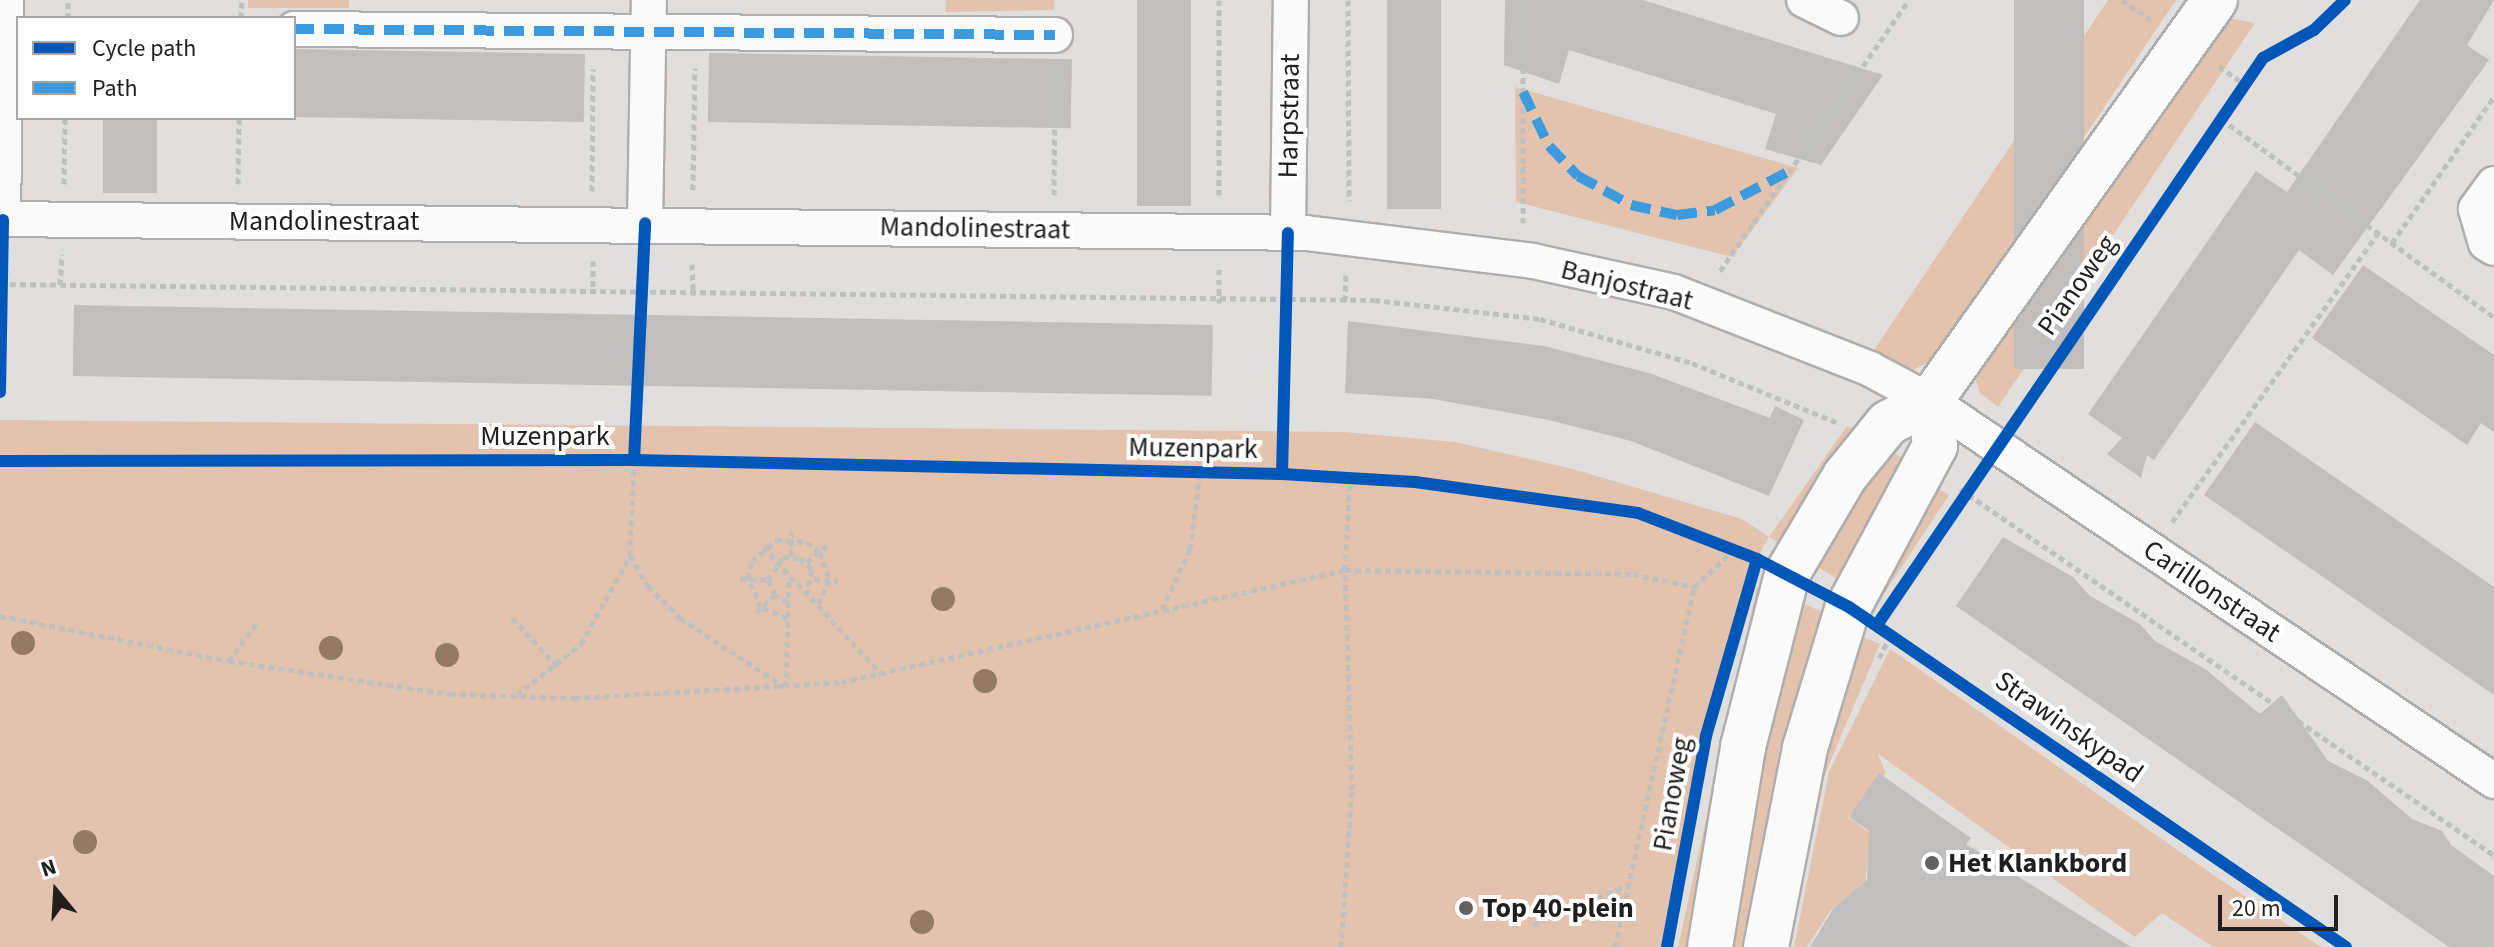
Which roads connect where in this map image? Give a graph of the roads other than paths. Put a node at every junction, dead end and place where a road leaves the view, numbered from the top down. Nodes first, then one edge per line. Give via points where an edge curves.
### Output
1 (6, 0) edge
2 (1291, 0) edge
3 (1804, 0) edge
4 (2215, 0) edge
5 (648, 15) edge
6 (1841, 18) dead end
7 (296, 29) edge
8 (1055, 35) road end
9 (2494, 184) edge
10 (2, 220) edge
11 (645, 223) junction
12 (1297, 233) junction
13 (2494, 248) edge
14 (1930, 401) junction
15 (2494, 781) edge
16 (1710, 947) edge
17 (1766, 947) edge

1 - 10 street
2 - 12 street, Harpstraat
3 - 6 street
4 - 14 street, Pianoweg
5 - 7 street via 594,30
5 - 8 street via 696,31
5 - 11 street
9 - 13 street via 2476,209 2486,243
10 - 11 street, Mandolinestraat
11 - 12 street, Mandolinestraat
12 - 14 street, Banjostraat via 1523,260 1699,302 1870,369
14 - 15 street, Carillonstraat
14 - 16 street, Pianoweg via 1888,423 1772,566
14 - 17 street via 1935,446 1849,607 1805,748

